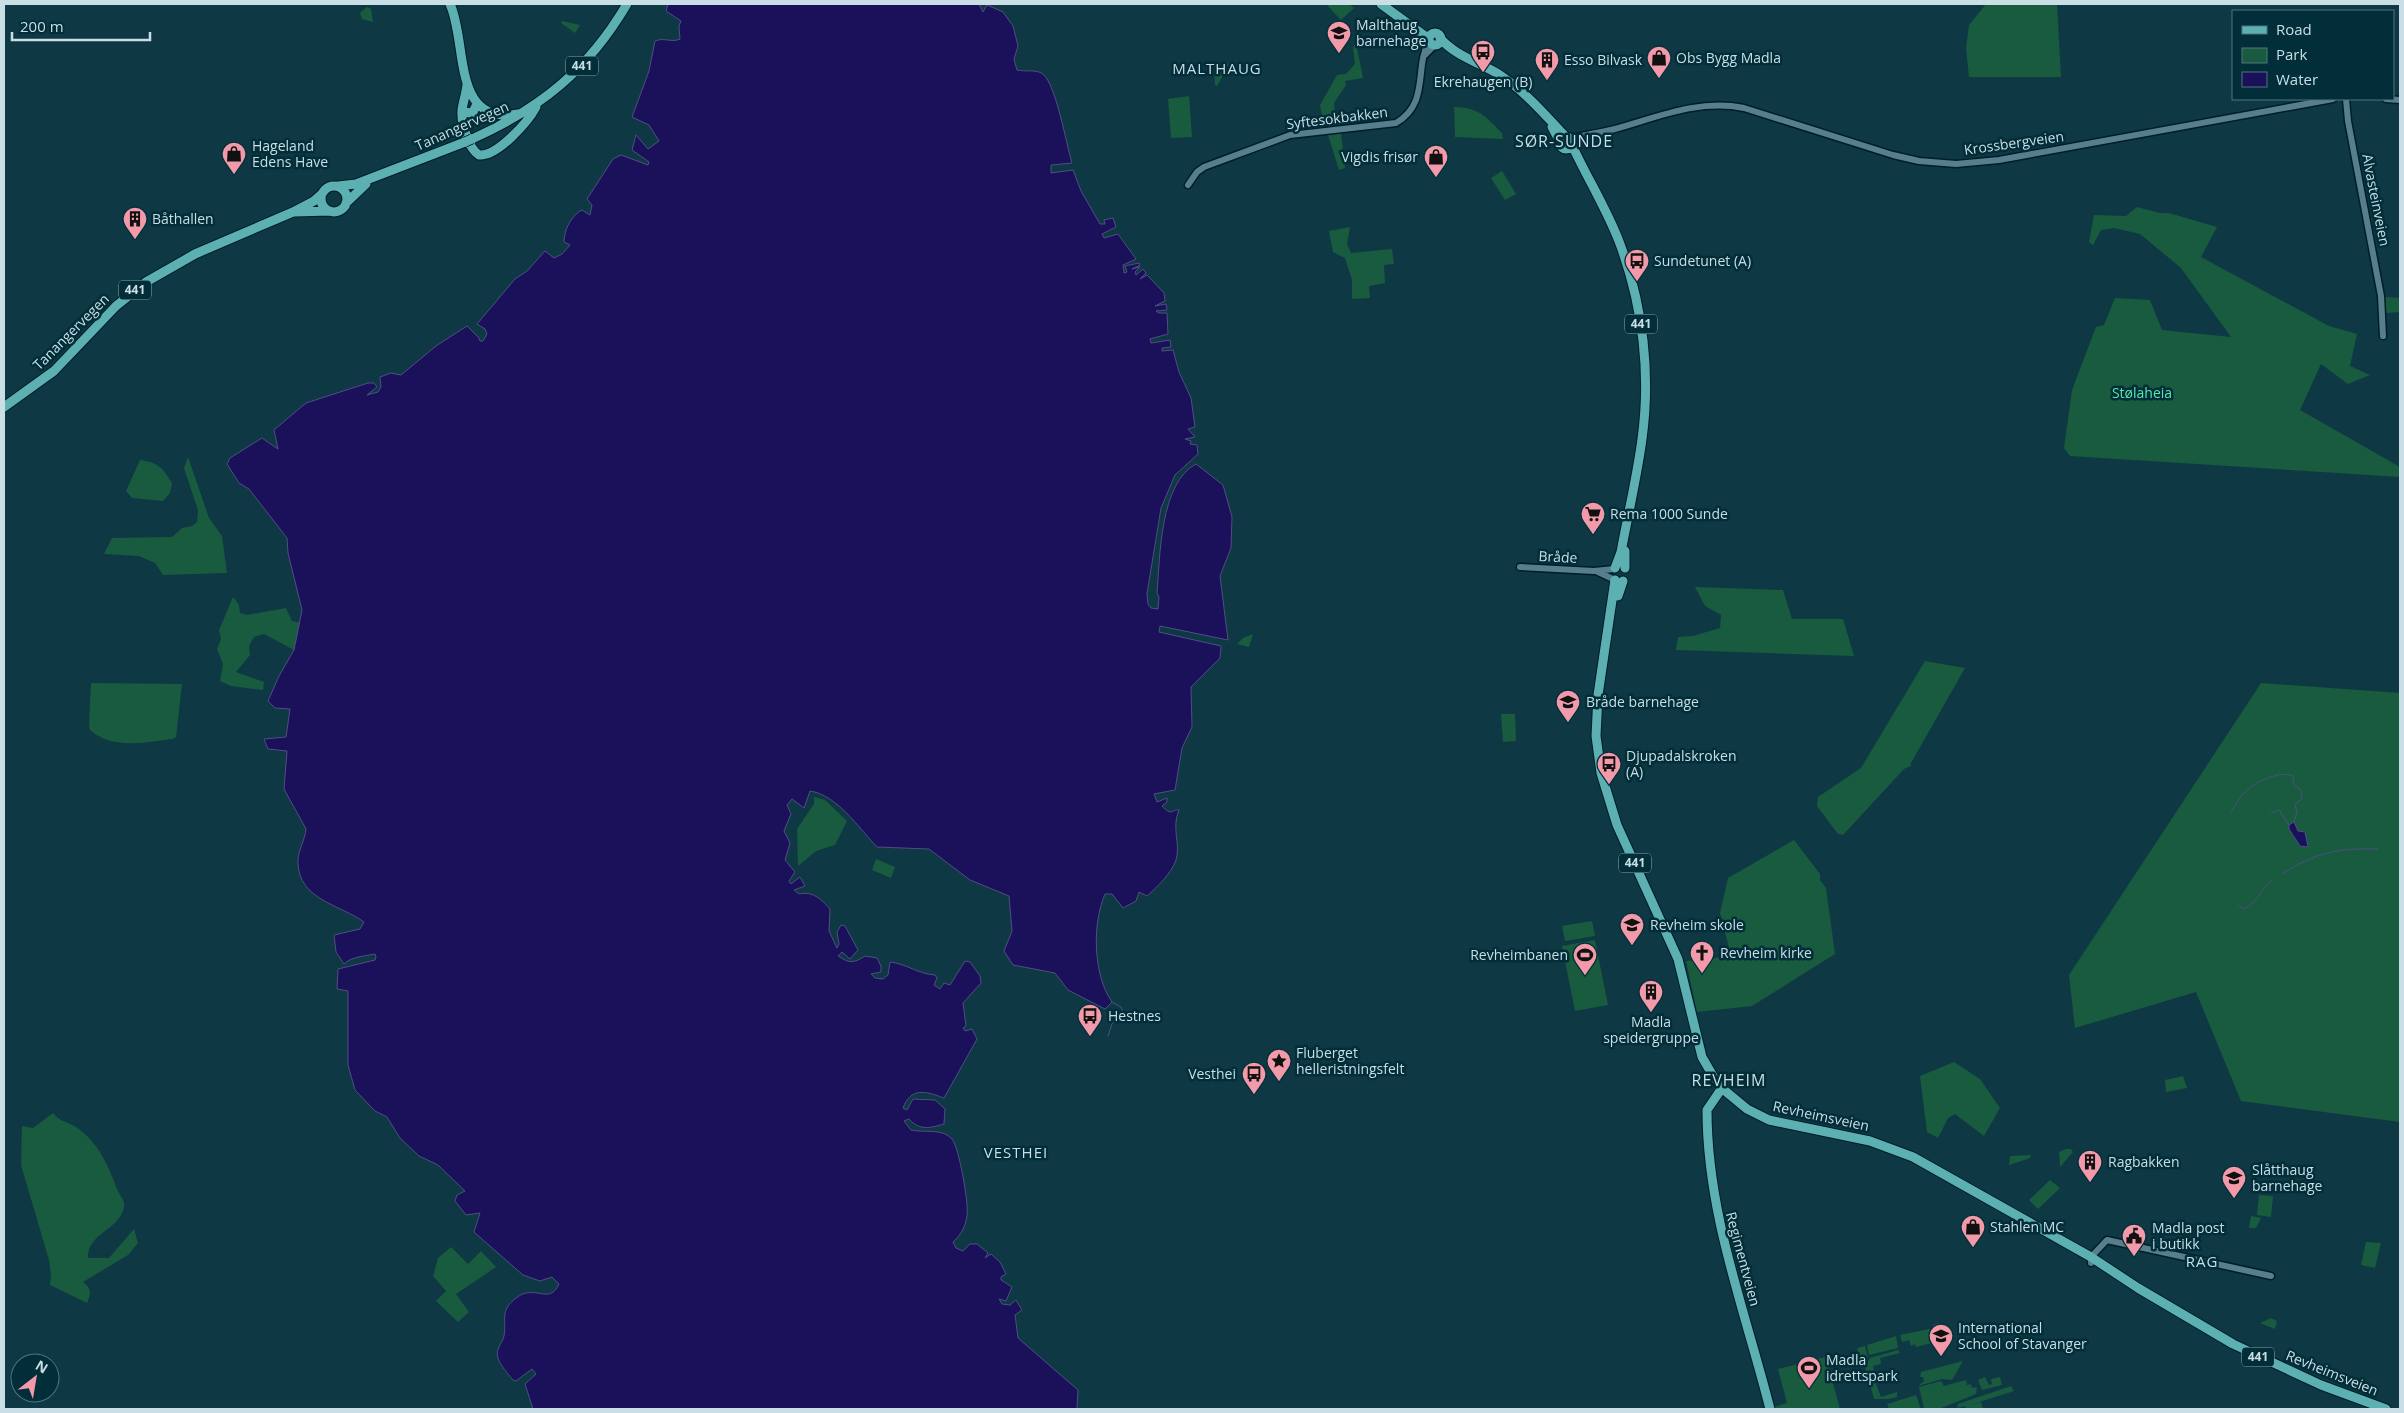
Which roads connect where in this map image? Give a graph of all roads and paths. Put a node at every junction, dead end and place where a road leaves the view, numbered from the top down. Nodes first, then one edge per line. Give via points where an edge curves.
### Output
1 (450, 4) edge
2 (627, 4) edge
3 (1382, 4) edge
4 (1434, 41) junction
5 (467, 85) junction
6 (2327, 100) edge
7 (2346, 100) edge
8 (538, 103) junction
9 (476, 104) junction
10 (462, 110) junction
11 (523, 114) junction
12 (1567, 142) junction
13 (382, 175) junction
14 (1188, 185) dead end
15 (338, 186) junction
16 (322, 194) junction
17 (346, 203) junction
18 (329, 210) junction
19 (293, 212) junction
20 (2384, 336) dead end
21 (4, 407) edge
22 (1633, 492) junction
23 (1520, 567) dead end
24 (1614, 568) junction
25 (1625, 568) junction
26 (1594, 571) junction
27 (1617, 580) junction
28 (1724, 1090) junction
29 (2093, 1260) junction
30 (2271, 1276) dead end
31 (1770, 1409) edge
32 (2386, 1409) edge

1 - 5 main road via 458,27
2 - 8 main road, Tanangervegen / 441 via 586,62
3 - 4 main road, 441
4 - 12 main road, 441 via 1516,90
4 - 14 street, Syftesokbakken via 1425,55 1417,98 1396,123 1286,136 1204,167
5 - 9 main road
5 - 10 main road
6 - 12 street, Krossbergveien via 1974,163 1919,161 1744,108 1720,105 1674,111
7 - 20 street, Alvasteinveien via 2381,296
8 - 10 main road via 517,133 481,156 475,152 465,129
8 - 11 main road, Tanangervegen / 441
9 - 10 main road via 472,114
9 - 11 main road via 498,116
11 - 13 main road, Tanangervegen / 441
12 - 22 main road, 441 via 1597,192 1618,239 1633,285 1641,325 1645,407
13 - 15 main road, Tanangervegen / 441 via 349,186
13 - 17 main road, Tanangervegen / 441 via 362,187
15 - 16 main road, 441 via 330,186
15 - 17 main road via 345,191
16 - 18 main road via 322,202
16 - 19 main road, Tanangervegen / 441
17 - 18 main road, 441 via 341,210
18 - 19 main road, Tanangervegen / 441
19 - 21 main road, Tanangervegen / 441 via 206,249 146,282 116,306 54,371
22 - 24 main road, 441 via 1621,552
22 - 25 main road, 441
23 - 26 street, Bråde
24 - 25 main road
24 - 26 street, Bråde
24 - 27 main road, 441 via 1612,575
25 - 27 main road, 441 via 1627,574
26 - 27 street, Bråde
27 - 28 main road, Revheimsveien / 441 via 1596,716 1604,787 1676,954 1702,1057
28 - 29 main road, Revheimsveien / 441 via 1747,1109 1769,1120 1870,1141 1912,1157
28 - 31 main road, Regimentveien via 1707,1112 1715,1206
29 - 30 street via 2107,1240
29 - 32 main road, Revheimsveien / 441 via 2254,1355 2321,1386

